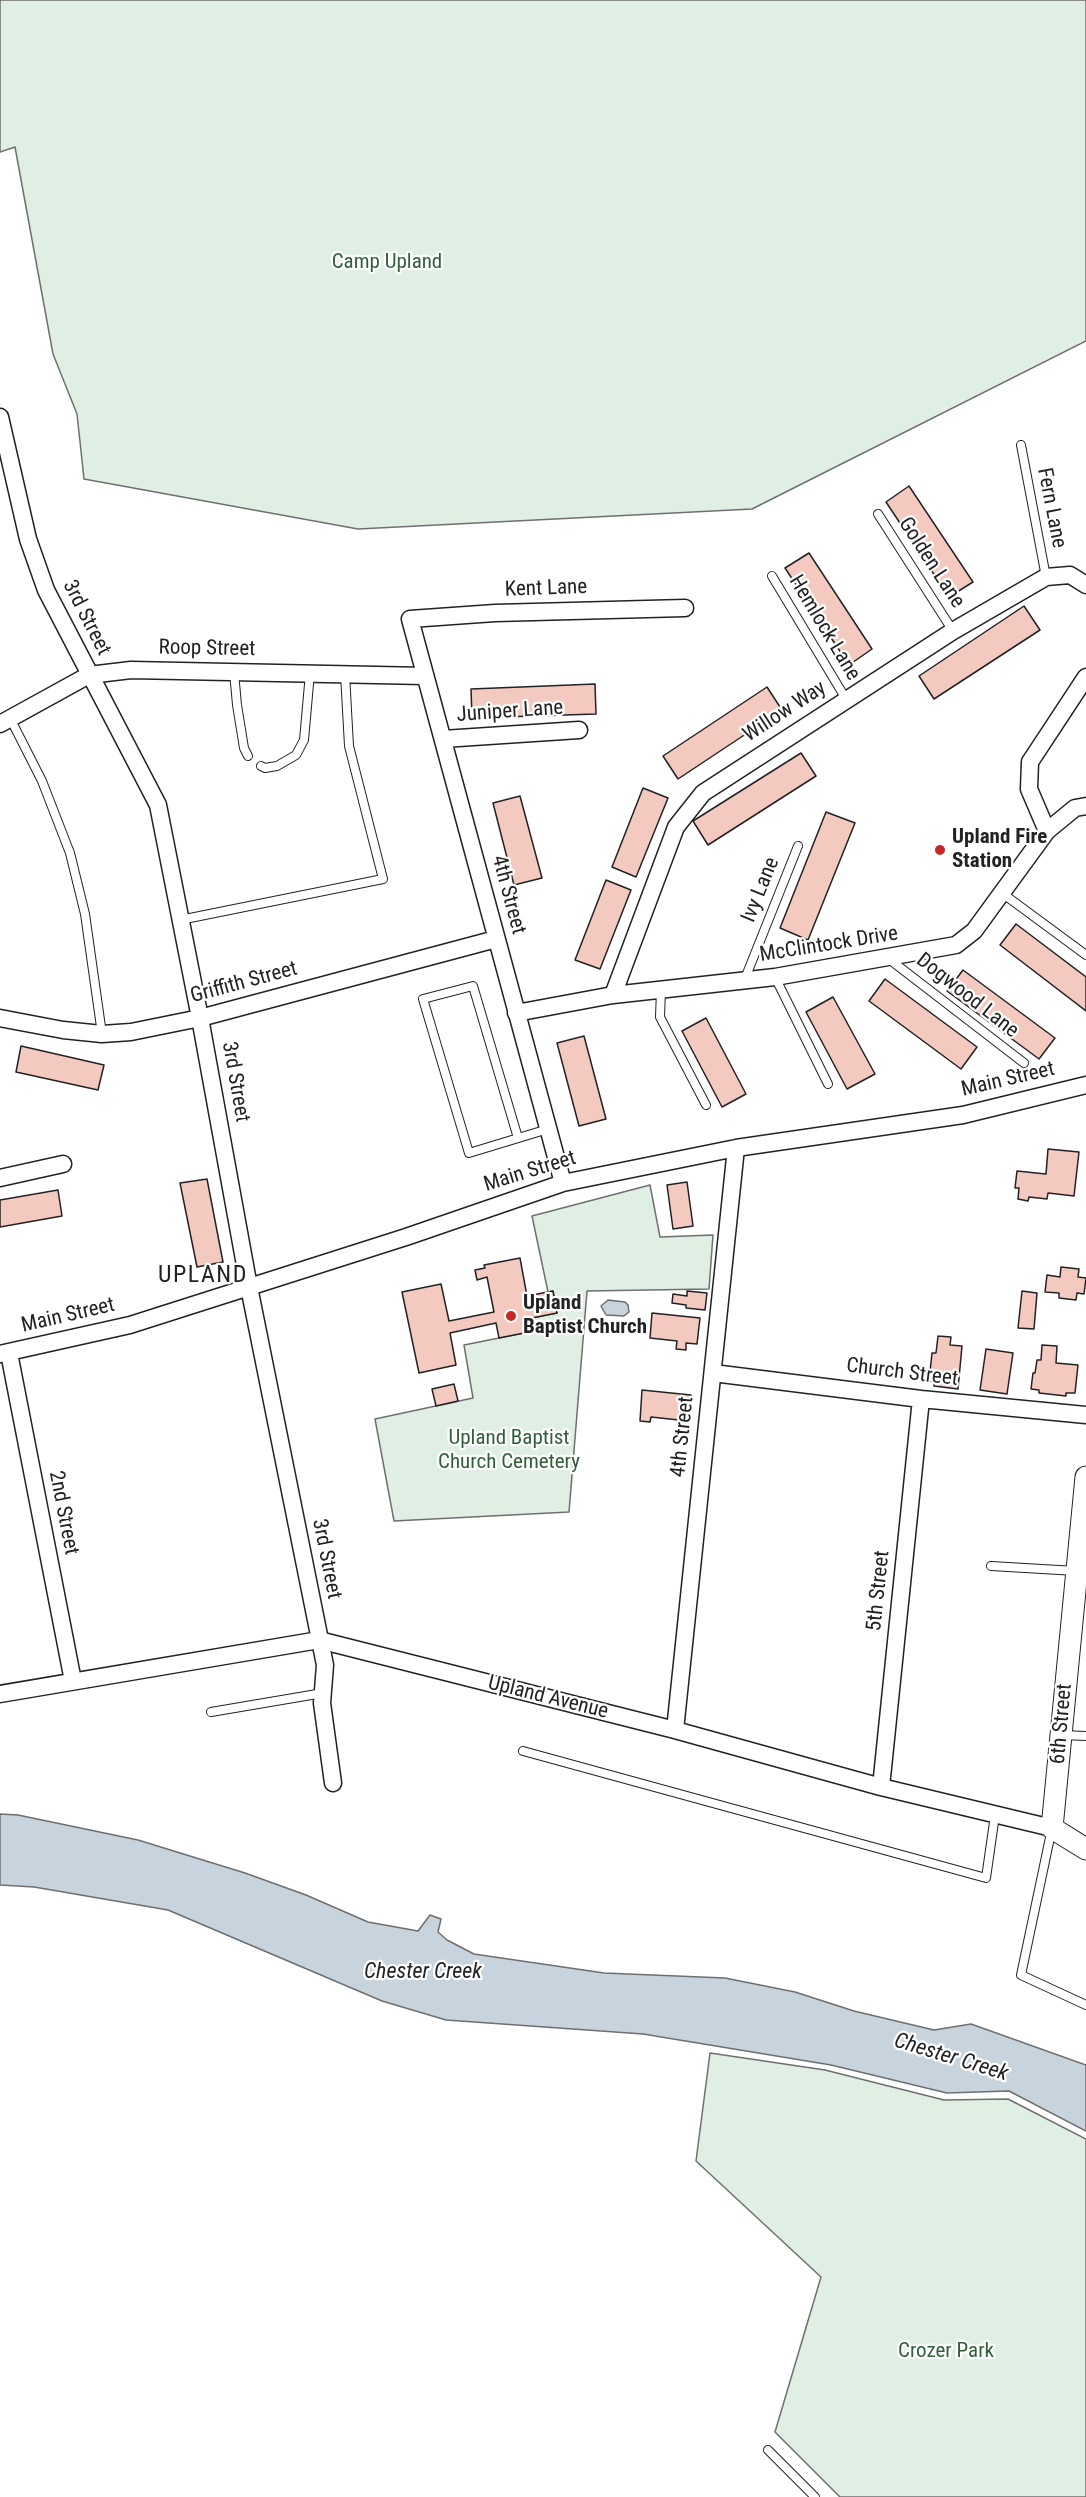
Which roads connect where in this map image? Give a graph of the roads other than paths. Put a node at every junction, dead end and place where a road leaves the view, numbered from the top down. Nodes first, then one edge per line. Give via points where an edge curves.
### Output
1 (0, 417) edge
2 (1021, 445) dead end
3 (878, 514) dead end
4 (772, 576) dead end
5 (1046, 577) junction
6 (1086, 585) edge
7 (685, 608) dead end
8 (410, 619) joint
9 (953, 631) junction
10 (234, 672) junction
11 (310, 673) junction
12 (345, 674) junction
13 (90, 675) junction
14 (425, 676) junction
15 (1086, 677) edge
16 (846, 699) junction
17 (5, 721) edge
18 (579, 730) dead end
19 (443, 739) junction
20 (248, 756) dead end
21 (261, 766) dead end
22 (1086, 806) edge
23 (1047, 831) junction
24 (798, 846) dead end
25 (1002, 893) junction
26 (180, 920) junction
27 (496, 939) junction
28 (1086, 956) edge
29 (888, 958) junction
30 (775, 977) junction
31 (744, 981) junction
32 (661, 990) junction
33 (614, 995) junction
34 (516, 1013) junction
35 (0, 1018) edge
36 (200, 1018) junction
37 (102, 1034) junction
38 (1024, 1063) dead end
39 (828, 1084) dead end
40 (1086, 1085) edge
41 (706, 1105) dead end
42 (548, 1129) junction
43 (518, 1138) junction
44 (736, 1148) junction
45 (63, 1164) dead end
46 (0, 1178) edge
47 (562, 1183) junction
48 (249, 1287) junction
49 (4, 1353) edge
50 (713, 1373) junction
51 (921, 1399) junction
52 (1086, 1415) edge
53 (1086, 1477) edge
54 (991, 1566) dead end
55 (1077, 1571) junction
56 (319, 1640) junction
57 (73, 1681) junction
58 (323, 1693) junction
59 (0, 1694) edge
60 (211, 1712) dead end
61 (675, 1730) junction
62 (1061, 1735) junction
63 (1086, 1736) edge
64 (523, 1751) dead end
65 (333, 1783) dead end
66 (881, 1787) junction
67 (995, 1815) junction
68 (1053, 1828) junction
69 (1086, 1849) edge
70 (1086, 2005) edge
71 (768, 2450) dead end
72 (815, 2497) edge

1 - 13 street, 3rd Street via 28,539 46,590
2 - 5 lane, Fern Lane
3 - 9 lane, Golden Lane
4 - 16 lane, Hemlock Lane
5 - 6 street via 1070,575
5 - 9 street, Willow Way
7 - 8 street, Kent Lane
8 - 14 street, 4th Street
9 - 16 street, Willow Way
10 - 11 street, Roop Street
10 - 13 street, Roop Street via 131,670
10 - 20 lane
11 - 12 street, Roop Street
11 - 21 lane via 304,740 296,755 277,766
12 - 14 street, Roop Street
12 - 26 lane via 349,746 383,879
13 - 17 street, Roop Street
13 - 26 street, 3rd Street via 158,805
14 - 19 street, 4th Street
15 - 23 street via 1030,762 1029,789
16 - 33 street, Willow Way via 703,793 676,827
17 - 37 lane via 42,781 70,853 85,914
18 - 19 street, Juniper Lane
19 - 27 street, 4th Street
22 - 23 street, McClintock Drive via 1076,808
23 - 25 street, McClintock Drive
24 - 31 lane, Ivy Lane
25 - 28 lane
25 - 29 street, McClintock Drive via 962,942
26 - 36 street, 3rd Street
27 - 34 street, 4th Street
27 - 36 street, Griffith Street
29 - 30 street, McClintock Drive
29 - 38 lane, Dogwood Lane
30 - 31 street, McClintock Drive
30 - 39 lane
31 - 32 street, McClintock Drive
32 - 33 street, McClintock Drive
32 - 41 lane via 660,1017
33 - 34 street, McClintock Drive
34 - 42 street, 4th Street
35 - 37 street, Griffith Street
36 - 37 street, Griffith Street
36 - 48 street, 3rd Street
40 - 44 street, Main Street via 963,1114
42 - 43 lane
42 - 47 street, 4th Street
43 - 43 lane via 469,1153 423,999 473,986
44 - 47 street, Main Street
44 - 50 street, 4th Street
45 - 46 street
47 - 48 street, Main Street
48 - 49 street, Main Street via 130,1325
48 - 56 street, 3rd Street
49 - 57 street, 2nd Street
50 - 51 street, Church Street
50 - 61 street, 4th Street
51 - 52 street, Church Street
51 - 66 street, 5th Street
53 - 55 street, 6th Street
54 - 55 lane
55 - 62 street, 6th Street
56 - 57 street, Upland Avenue
56 - 58 street, 3rd Street via 325,1665
56 - 61 street, Upland Avenue
57 - 59 street, Upland Avenue
58 - 60 lane
58 - 65 street, 3rd Street
61 - 66 street, Upland Avenue
62 - 63 lane
62 - 68 street, 6th Street
64 - 67 lane via 986,1878
66 - 67 street, Upland Avenue
67 - 68 street, Upland Avenue
68 - 69 street, Upland Avenue
68 - 70 lane via 1021,1975
71 - 72 lane

